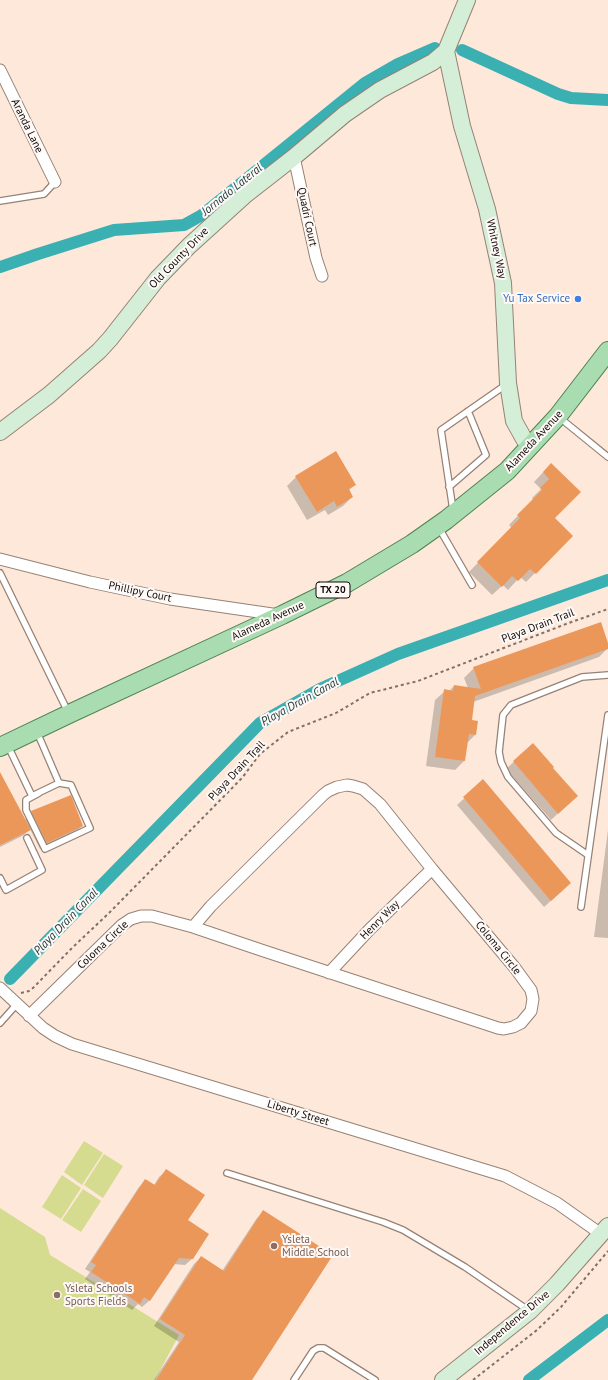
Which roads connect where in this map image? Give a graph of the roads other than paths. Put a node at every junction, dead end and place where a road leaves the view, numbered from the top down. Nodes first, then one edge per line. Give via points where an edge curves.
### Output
1 (467, 0) edge
2 (446, 51) junction
3 (0, 70) edge
4 (294, 157) junction
5 (54, 182) joint
6 (0, 201) edge
7 (322, 276) dead end
8 (608, 351) edge
9 (508, 383) junction
10 (468, 411) junction
11 (558, 416) junction
12 (0, 432) edge
13 (531, 446) junction
14 (608, 457) edge
15 (449, 487) junction
16 (454, 514) junction
17 (438, 526) junction
18 (0, 559) edge
19 (0, 573) edge
20 (472, 585) dead end
21 (282, 615) junction
22 (608, 675) edge
23 (69, 714) junction
24 (608, 715) edge
25 (36, 730) junction
26 (606, 740) edge
27 (4, 745) edge
28 (59, 783) junction
29 (39, 793) junction
30 (27, 838) dead end
31 (588, 855) junction
32 (432, 869) junction
33 (0, 878) edge
34 (581, 906) dead end
35 (193, 927) junction
36 (329, 972) junction
37 (0, 988) edge
38 (17, 1004) junction
39 (29, 1016) junction
40 (0, 1023) edge
41 (227, 1173) dead end
42 (604, 1230) edge
43 (530, 1311) junction
44 (294, 1380) edge
45 (375, 1380) edge
46 (443, 1380) edge

1 - 2 street, Old County Drive
2 - 4 street, Old County Drive via 433,62 380,90 345,114
2 - 9 street, Whitney Way via 462,126 487,209 502,276
3 - 5 street, Aranda Lane
4 - 7 street, Quadri Court
4 - 12 street, Old County Drive via 244,196 189,246 158,278 99,351
5 - 6 lane via 44,194
8 - 11 main road, Alameda Avenue / TX 20
9 - 10 lane
9 - 13 street, Whitney Way via 514,421
10 - 15 lane via 440,430
10 - 15 lane via 486,455
11 - 13 main road, Alameda Avenue / TX 20
11 - 14 lane
13 - 16 main road, Alameda Avenue / TX 20 via 507,471
15 - 16 lane
16 - 17 main road, Alameda Avenue / TX 20
17 - 20 lane
17 - 21 main road, Alameda Avenue / TX 20 via 353,580
18 - 21 street, Phillipy Court via 170,599
19 - 23 lane
21 - 23 main road, Alameda Avenue / TX 20
22 - 31 lane via 582,678 510,705 503,715 499,752 508,777 556,833
23 - 25 main road, Alameda Avenue / TX 20
24 - 26 lane
25 - 27 main road, Alameda Avenue / TX 20
25 - 28 lane
26 - 31 lane
27 - 29 lane via 32,796
28 - 29 lane
28 - 29 lane via 71,785 90,828 45,850 26,810 26,800
30 - 33 lane via 42,870 6,890
31 - 34 lane
32 - 35 street, Coloma Circle via 380,804 368,793 353,786 337,787 323,795
32 - 36 street, Henry Way
32 - 36 street, Coloma Circle via 530,987 533,999 531,1011 521,1023 504,1029 498,1028
35 - 36 street, Coloma Circle
35 - 39 street, Coloma Circle via 152,916 131,919 122,924
37 - 38 street, Liberty Street
38 - 39 street, Liberty Street
38 - 40 lane
39 - 42 street, Liberty Street via 54,1036 72,1044 505,1176
41 - 43 lane via 403,1230 465,1267
42 - 43 street, Independence Drive
43 - 46 street, Independence Drive
44 - 45 lane via 312,1351 324,1348

